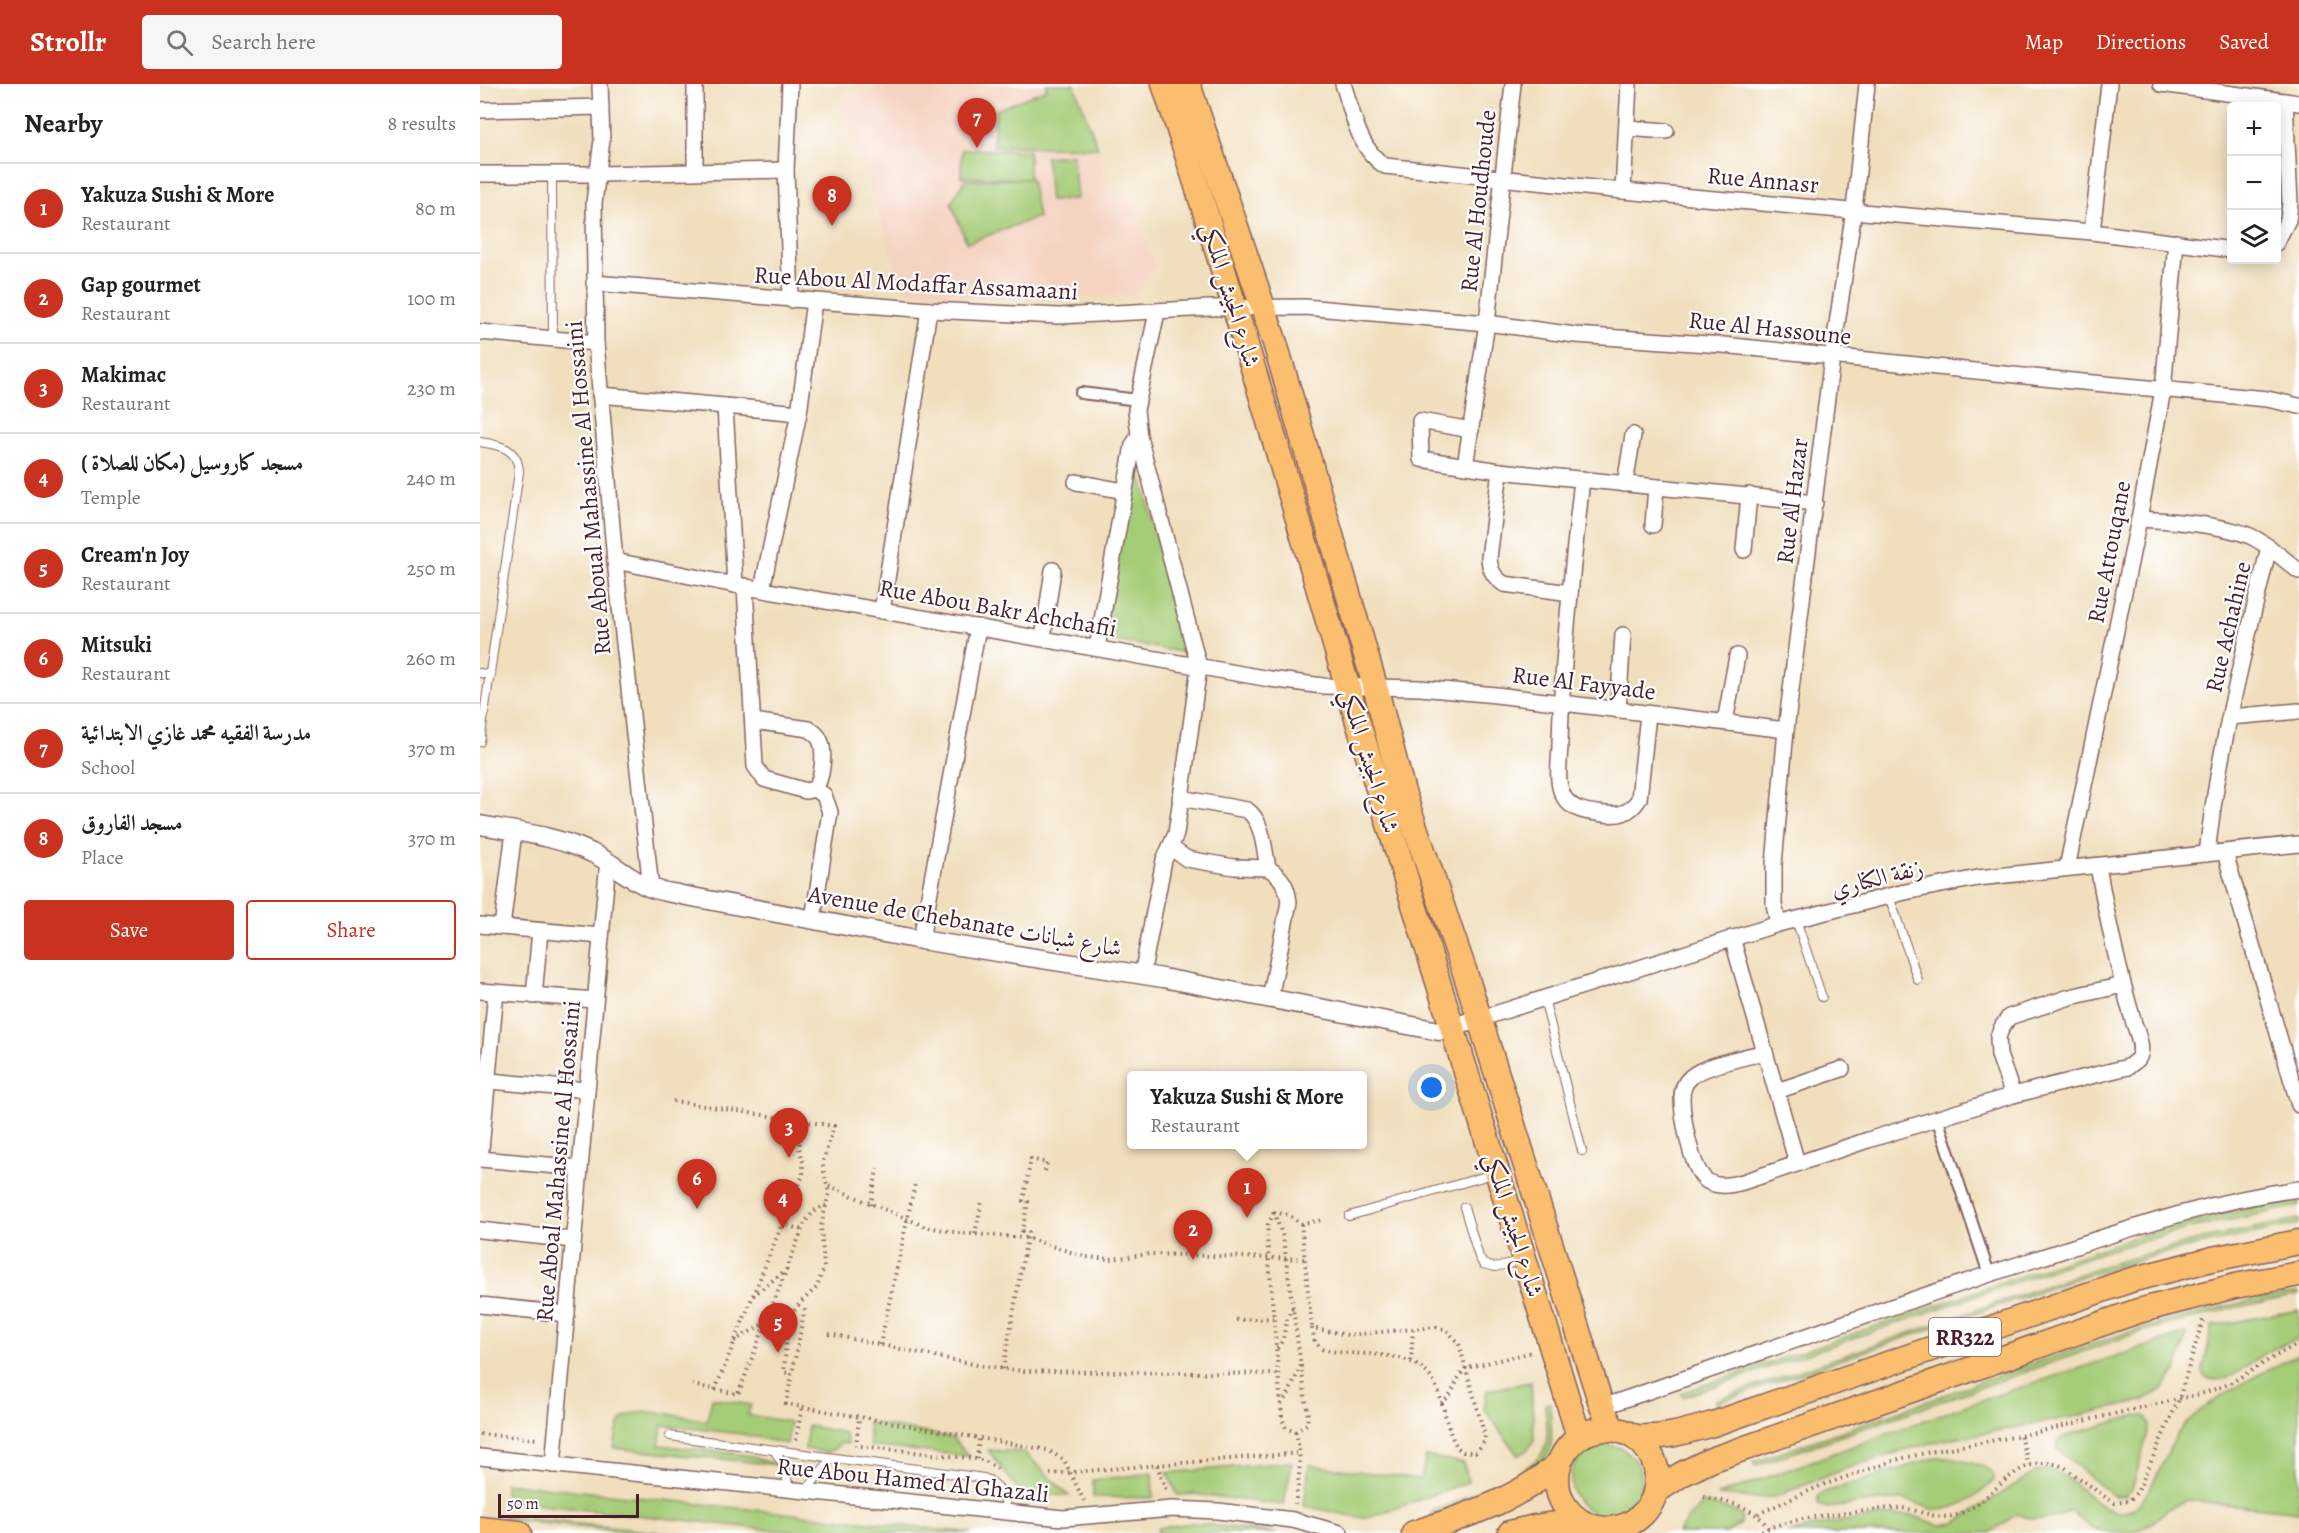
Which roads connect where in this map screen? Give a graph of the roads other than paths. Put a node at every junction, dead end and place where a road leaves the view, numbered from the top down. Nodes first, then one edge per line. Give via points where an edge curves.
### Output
1 (600, 84) edge
2 (694, 84) edge
3 (790, 84) edge
4 (1164, 84) edge
5 (1188, 84) edge
6 (1343, 84) edge
7 (1513, 84) edge
8 (1629, 84) edge
9 (1867, 84) edge
10 (2109, 84) edge
11 (2161, 84) edge
12 (2292, 102) edge
13 (601, 107) junction
14 (480, 110) edge
15 (1627, 128) junction
16 (1666, 131) dead end
17 (786, 170) junction
18 (695, 171) junction
19 (480, 174) edge
20 (552, 174) junction
21 (598, 174) junction
22 (1504, 180) junction
23 (1623, 191) junction
24 (1854, 210) junction
25 (2092, 232) junction
26 (2281, 235) edge
27 (2176, 242) junction
28 (2227, 249) edge
29 (594, 283) junction
30 (791, 300) junction
31 (814, 302) junction
32 (1264, 308) junction
33 (929, 310) junction
34 (1235, 310) junction
35 (1157, 312) junction
36 (1487, 323) junction
37 (480, 332) edge
38 (553, 339) junction
39 (596, 343) junction
40 (1832, 357) junction
41 (2163, 390) junction
42 (1081, 393) dead end
43 (600, 395) junction
44 (1138, 400) junction
45 (725, 406) junction
46 (2299, 406) edge
47 (800, 413) junction
48 (1471, 430) junction
49 (1633, 435) dead end
50 (1139, 436) junction
51 (480, 442) edge
52 (1465, 466) junction
53 (1500, 471) junction
54 (1582, 479) junction
55 (1076, 482) dead end
56 (1625, 484) junction
57 (1656, 487) junction
58 (1124, 491) junction
59 (1749, 495) junction
60 (1815, 503) junction
61 (2139, 519) junction
62 (1653, 525) dead end
63 (2269, 547) junction
64 (1744, 550) dead end
65 (615, 561) junction
66 (1053, 570) dead end
67 (2299, 571) edge
68 (740, 585) junction
69 (762, 589) junction
70 (1570, 593) junction
71 (882, 610) junction
72 (978, 627) junction
73 (1623, 635) dead end
74 (1042, 638) junction
75 (1097, 648) junction
76 (1737, 656) dead end
77 (1198, 668) junction
78 (480, 673) edge
79 (491, 675) junction
80 (1375, 686) junction
81 (1348, 687) junction
82 (1561, 702) junction
83 (1618, 710) junction
84 (2299, 711) edge
85 (1648, 714) junction
86 (2230, 717) junction
87 (753, 721) junction
88 (1725, 722) junction
89 (1786, 730) junction
90 (480, 742) edge
91 (814, 789) junction
92 (1180, 798) junction
93 (480, 825) edge
94 (514, 831) junction
95 (2299, 844) edge
96 (1170, 846) junction
97 (2225, 853) junction
98 (2207, 854) junction
99 (608, 861) junction
100 (2098, 866) junction
101 (1268, 868) junction
102 (2067, 868) junction
103 (651, 888) junction
104 (1889, 897) junction
105 (813, 919) junction
106 (1796, 920) junction
107 (1778, 924) junction
108 (480, 925) edge
109 (502, 927) junction
110 (540, 931) junction
111 (601, 936) junction
112 (1732, 938) junction
113 (921, 940) junction
114 (1142, 975) junction
115 (1918, 980) dead end
116 (2123, 985) junction
117 (480, 991) edge
118 (496, 992) junction
119 (534, 996) junction
120 (1822, 997) dead end
121 (1544, 998) junction
122 (1270, 999) junction
123 (595, 1000) junction
124 (1479, 1019) junction
125 (1452, 1027) junction
126 (1765, 1052) junction
127 (1842, 1069) dead end
128 (484, 1081) edge
129 (587, 1090) junction
130 (1777, 1090) junction
131 (2013, 1095) junction
132 (2299, 1105) edge
133 (1937, 1118) junction
134 (1582, 1151) dead end
135 (480, 1159) edge
136 (1797, 1163) junction
137 (580, 1168) junction
138 (1498, 1173) junction
139 (2299, 1189) edge
140 (1464, 1207) dead end
141 (1349, 1216) dead end
142 (480, 1230) edge
143 (573, 1240) junction
144 (2299, 1242) edge
145 (1525, 1260) junction
146 (1989, 1274) junction
147 (2299, 1274) edge
148 (480, 1305) edge
149 (567, 1314) junction
150 (1616, 1424) junction
151 (670, 1436) dead end
152 (1579, 1437) junction
153 (774, 1450) junction
154 (480, 1457) edge
155 (832, 1458) junction
156 (1559, 1463) junction
157 (553, 1466) junction
158 (789, 1490) junction
159 (805, 1492) junction
160 (1655, 1492) junction
161 (1008, 1512) junction
162 (1580, 1521) junction
163 (480, 1529) edge
164 (1625, 1529) edge
165 (519, 1533) edge
166 (1340, 1533) edge
167 (1414, 1533) edge
168 (1510, 1533) edge

1 - 13 street, Rue Aboual Mahassine Al Hossaini
2 - 18 street
3 - 17 street
4 - 34 main road, شارع الجيش الملكي
5 - 32 main road, شارع الجيش الملكي
6 - 22 street, Rue Annasr via 1362,141 1385,166
7 - 22 street, Rue Al Houdhoude
8 - 15 street
9 - 24 street, Rue Al Hazar
10 - 25 street
11 - 12 street
12 - 26 street via 2290,203
13 - 14 street
13 - 21 street, Rue Aboual Mahassine Al Hossaini
15 - 16 street
15 - 23 street
17 - 18 street
17 - 30 street
18 - 21 street
19 - 20 street
20 - 21 street
20 - 38 lane
21 - 29 street, Rue Aboual Mahassine Al Hossaini
22 - 23 street, Rue Annasr
22 - 36 street, Rue Al Houdhoude
23 - 24 street, Rue Annasr
24 - 25 street, Rue Annasr
24 - 40 street, Rue Al Hazar
25 - 27 street, Rue Annasr
27 - 28 street, Rue Annasr
27 - 41 street, Rue Attouqane
29 - 30 street, Rue Abou Al Modaffar Assamaani
29 - 39 street, Rue Aboual Mahassine Al Hossaini
30 - 31 street, Rue Abou Al Modaffar Assamaani
31 - 33 street, Rue Abou Al Modaffar Assamaani
31 - 47 street
32 - 34 street, Rue Al Hassoune
32 - 36 street, Rue Al Hassoune
32 - 80 main road, شارع الجيش الملكي
33 - 35 street, Rue Abou Al Modaffar Assamaani via 1059,316
33 - 71 street
34 - 35 street, Rue Abou Al Modaffar Assamaani
34 - 81 main road, شارع الجيش الملكي
35 - 44 street
36 - 40 street, Rue Al Hassoune via 1575,335
36 - 48 street, Rue Al Houdhoude
37 - 38 street
38 - 39 street
39 - 43 street, Rue Aboual Mahassine Al Hossaini
40 - 41 street, Rue Al Hassoune
40 - 60 street, Rue Al Hazar
41 - 46 street, Rue Al Hassoune via 2267,399
41 - 61 street, Rue Attouqane
42 - 44 street
43 - 45 street
43 - 65 street, Rue Aboual Mahassine Al Hossaini
44 - 50 street
45 - 47 street
45 - 68 street
47 - 69 street
48 - 52 street, Rue Al Houdhoude
48 - 52 street via 1420,422 1421,459
49 - 56 street
50 - 58 street via 1133,445
50 - 77 street
51 - 79 lane via 506,447 516,457 519,472
52 - 53 street
53 - 54 street
53 - 70 street via 1490,570 1504,584
54 - 56 street
54 - 70 street
55 - 58 street
56 - 57 street
57 - 59 street
57 - 62 street
58 - 75 street
59 - 60 street
59 - 64 street
60 - 89 street, Rue Al Hazar
61 - 63 street, Rue Achahine via 2226,529
61 - 102 street, Rue Attouqane
63 - 67 street, Rue Achahine
63 - 86 street, Rue Achahine
65 - 68 street, Rue Abou Bakr Achchafii
65 - 103 street, Rue Aboual Mahassine Al Hossaini
66 - 74 street
68 - 69 street, Rue Abou Bakr Achchafii
68 - 87 street
69 - 71 street, Rue Abou Bakr Achchafii
70 - 82 street
71 - 72 street, Rue Abou Bakr Achchafii
72 - 74 street, Rue Abou Bakr Achchafii
72 - 113 street
73 - 83 street
74 - 75 street, Rue Abou Bakr Achchafii
75 - 77 street, Rue Abou Bakr Achchafii
76 - 88 street
77 - 81 street, Rue Abou Bakr Achchafii
77 - 92 street
78 - 79 lane
79 - 90 lane
80 - 81 street, Rue Abou Bakr Achchafii
80 - 82 street, Rue Al Fayyade
80 - 124 main road, شارع الجيش الملكي via 1403,792
81 - 125 main road, شارع الجيش الملكي
82 - 83 street, Rue Al Fayyade
82 - 85 street via 1560,788 1570,805 1602,814 1623,814 1639,799
83 - 85 street, Rue Al Fayyade
84 - 86 street, Rue Achahine
85 - 88 street, Rue Al Fayyade
86 - 98 street, Rue Achahine
87 - 91 street via 758,773 770,781 806,791
87 - 91 street via 810,729 819,738 820,779
88 - 89 street, Rue Al Fayyade
89 - 107 street, Rue Al Hazar via 1774,864
91 - 105 street via 824,795 830,812
92 - 96 street via 1176,834
92 - 101 street via 1252,813
93 - 94 street, Avenue de Chebanate شارع شبانات
94 - 99 street, Avenue de Chebanate شارع شبانات via 566,843
94 - 109 street
95 - 97 street, زنقة الكناري
96 - 101 street via 1187,859
96 - 114 street
97 - 98 street, زنقة الكناري
97 - 132 street
98 - 100 street, زنقة الكناري
99 - 103 street, Avenue de Chebanate شارع شبانات
99 - 111 street, Rue Aboal Mahassine Al Hossaini
100 - 102 street, زنقة الكناري
100 - 116 street
101 - 122 street via 1284,882 1289,902
102 - 104 street, زنقة الكناري via 1978,878
103 - 105 street, Avenue de Chebanate شارع شبانات
104 - 106 street, زنقة الكناري
104 - 115 lane
105 - 113 street, Avenue de Chebanate شارع شبانات
106 - 107 street, زنقة الكناري
106 - 120 lane
107 - 112 street, زنقة الكناري
108 - 109 street
109 - 110 street
110 - 111 street
110 - 119 street
111 - 123 street, Rue Aboal Mahassine Al Hossaini
112 - 121 street, زنقة الكناري
112 - 126 street
113 - 114 street, Avenue de Chebanate شارع شبانات
114 - 122 street, Avenue de Chebanate شارع شبانات
116 - 131 street via 2009,1017 1998,1037 1999,1055
116 - 131 street via 2141,1047 2135,1063
117 - 118 street
118 - 119 street
118 - 128 street
119 - 123 street
121 - 124 street, زنقة الكناري
121 - 134 lane
122 - 125 street, Avenue de Chebanate شارع شبانات via 1439,1031
123 - 129 street, Rue Aboal Mahassine Al Hossaini
124 - 125 street, Avenue de Chebanate شارع شبانات
124 - 150 main road, شارع الجيش الملكي
125 - 138 main road, شارع الجيش الملكي
126 - 130 street
126 - 136 street via 1705,1070 1684,1085 1684,1114 1695,1162 1705,1180 1727,1186
127 - 130 street
128 - 129 street
128 - 135 street
129 - 137 street, Rue Aboal Mahassine Al Hossaini
130 - 136 street
131 - 133 street
133 - 136 street
133 - 146 street
135 - 137 street
137 - 143 street, Rue Aboal Mahassine Al Hossaini
138 - 141 lane
138 - 145 main road, شارع الجيش الملكي
139 - 146 street via 2175,1214
140 - 145 lane via 1483,1264 1495,1268
142 - 143 street
143 - 149 street, Rue Aboal Mahassine Al Hossaini
144 - 150 main road, RR322 via 2131,1280 1716,1423 1662,1437
145 - 152 main road, شارع الجيش الملكي
146 - 150 street
147 - 160 main road, RR322 via 2186,1298 2090,1326 1711,1460
148 - 149 street
149 - 157 street, Rue Aboal Mahassine Al Hossaini
150 - 152 main road, RR322
150 - 160 main road via 1646,1447 1654,1461
151 - 153 lane
152 - 156 main road
153 - 155 lane
153 - 158 lane via 785,1468
154 - 157 street, Rue Abou Hamed Al Ghazali
155 - 159 lane
155 - 161 lane via 984,1478 1000,1489
156 - 162 main road via 1559,1496
156 - 167 main road via 1516,1494
157 - 158 street, Rue Abou Hamed Al Ghazali
158 - 159 street, Rue Abou Hamed Al Ghazali
159 - 161 street, Rue Abou Hamed Al Ghazali
160 - 164 main road, RR322 via 1645,1512
161 - 166 street, Rue Abou Hamed Al Ghazali via 1063,1518 1195,1509 1293,1520
162 - 164 main road, RR322 via 1591,1527
162 - 168 main road, RR322
163 - 165 main road

